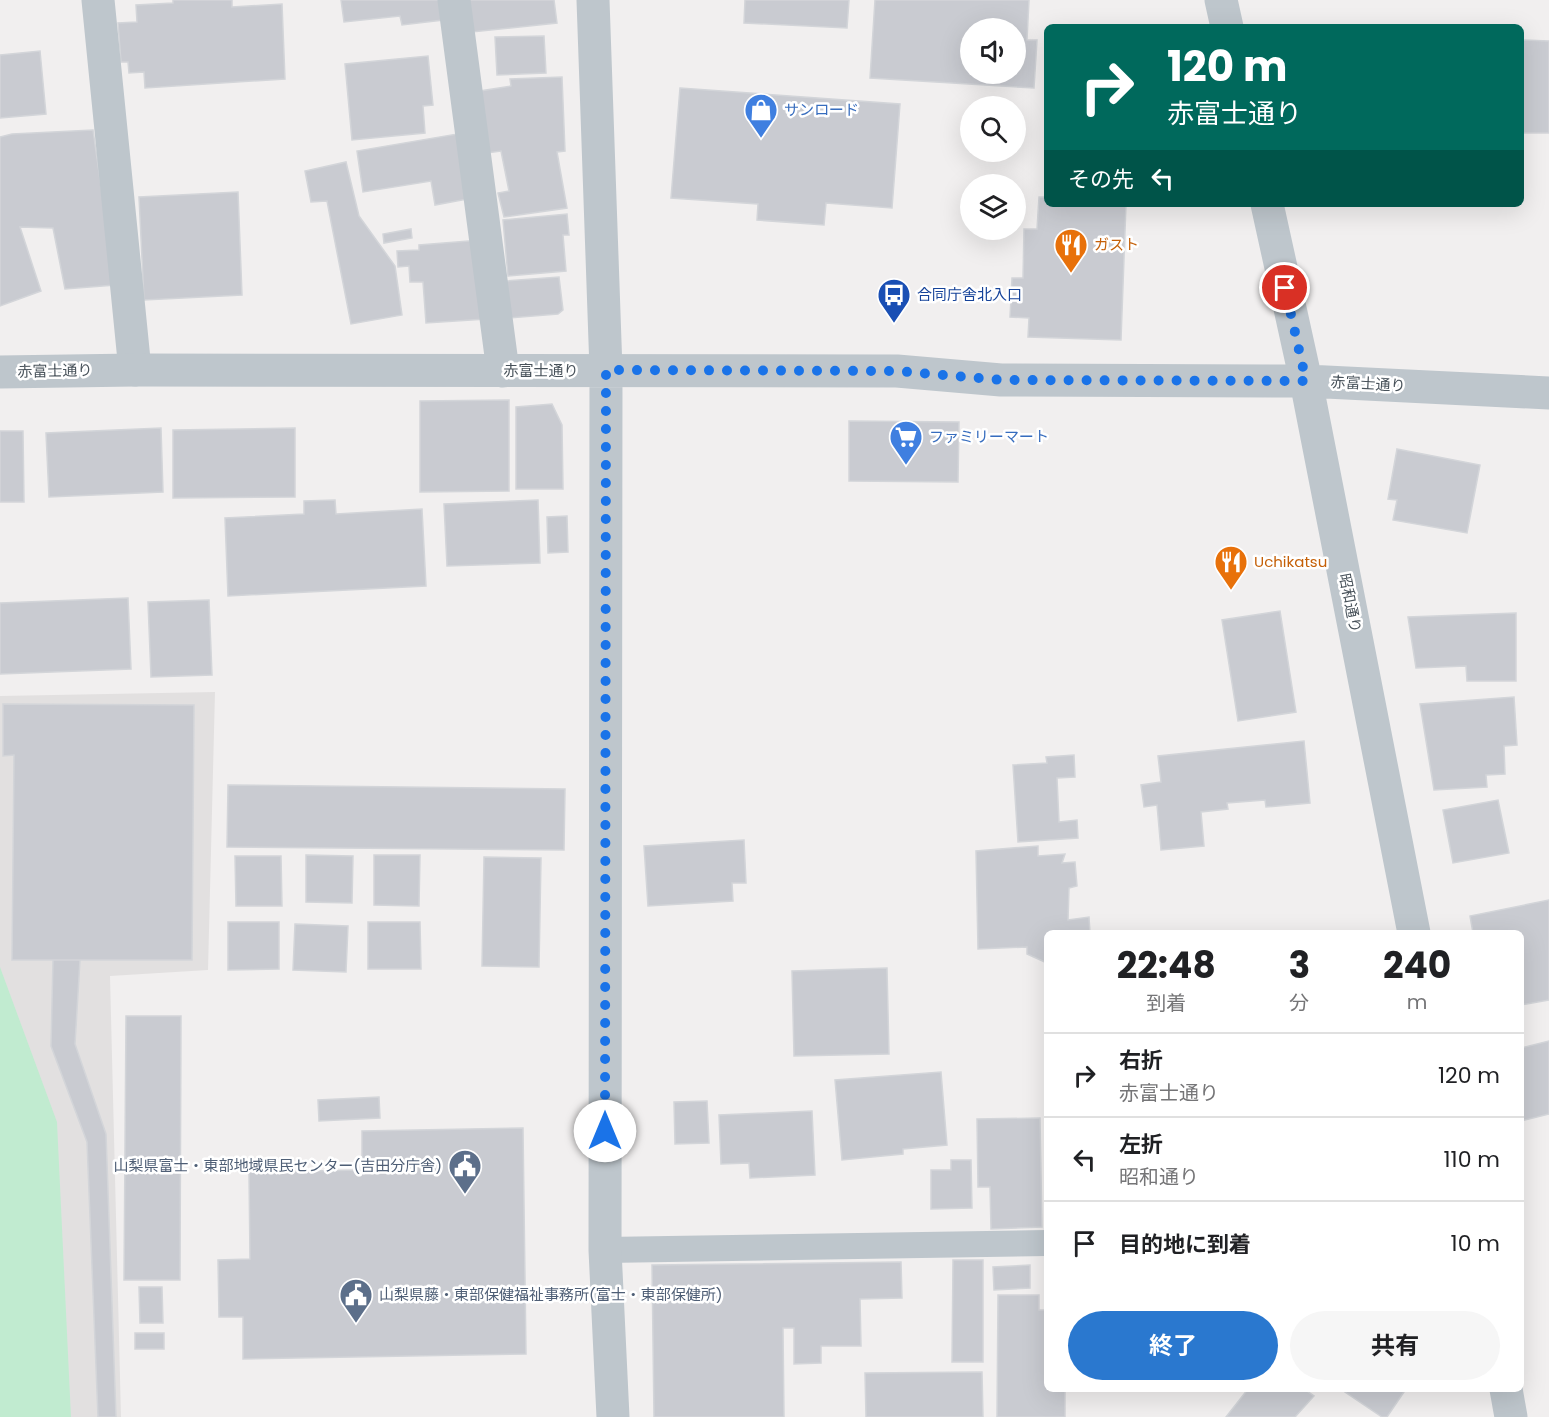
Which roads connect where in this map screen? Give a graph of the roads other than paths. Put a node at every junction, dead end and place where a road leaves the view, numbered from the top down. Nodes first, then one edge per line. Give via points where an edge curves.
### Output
1 (98, 0) edge
2 (454, 0) edge
3 (593, 0) edge
4 (1221, 0) edge
5 (1226, 24) edge
6 (1268, 207) edge
7 (135, 370) junction
8 (606, 370) junction
9 (503, 371) junction
10 (0, 372) edge
11 (1306, 381) junction
12 (1549, 393) edge
13 (1413, 930) edge
14 (1044, 1243) edge
15 (605, 1250) junction
16 (1507, 1392) edge
17 (613, 1417) edge
18 (1511, 1417) edge

1 - 7 street
2 - 9 street
3 - 8 street
4 - 5 street
6 - 11 street, 昭和通り
7 - 9 street, 赤富士通り
7 - 10 street, 赤富士通り
8 - 9 street, 赤富士通り
8 - 11 street, 赤富士通り via 897,371 1001,380
8 - 15 street
11 - 12 street, 赤富士通り
11 - 13 street, 昭和通り
14 - 15 lane
15 - 17 street
16 - 18 street

